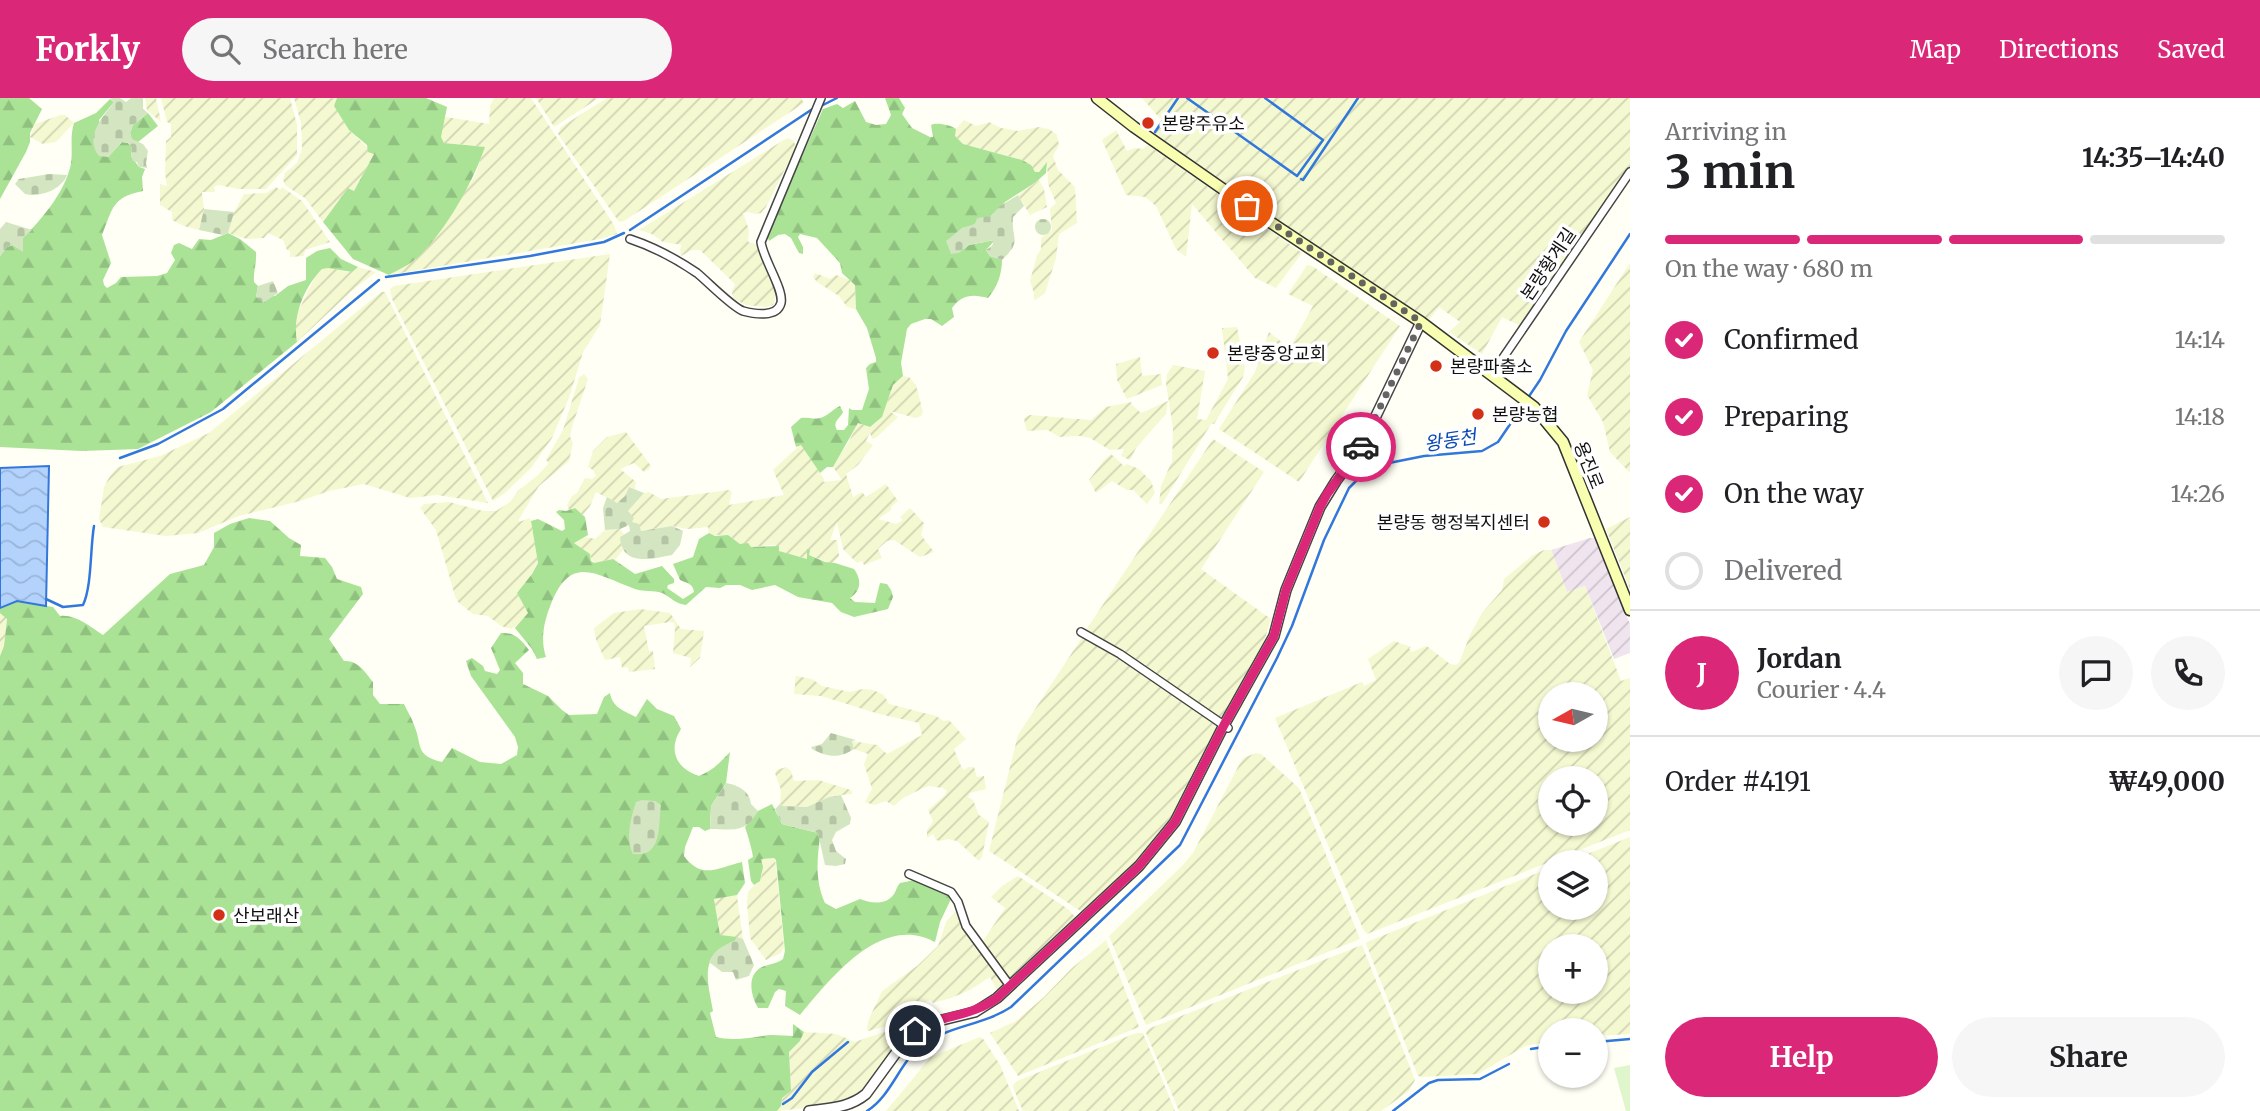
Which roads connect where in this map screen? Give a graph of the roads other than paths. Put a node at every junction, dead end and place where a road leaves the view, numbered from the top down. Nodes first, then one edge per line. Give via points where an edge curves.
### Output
1 (821, 98) edge
2 (1097, 98) edge
3 (1630, 172) edge
4 (630, 239) dead end
5 (1421, 322) junction
6 (1492, 374) junction
7 (1630, 610) edge
8 (1081, 632) dead end
9 (1226, 727) junction
10 (909, 874) dead end
11 (1010, 986) junction
12 (809, 1111) edge

1 - 4 street via 761,242 781,294 776,310 768,314 742,311 696,273 648,244
2 - 5 main road, 용진로 via 1269,222
3 - 6 street, 본량황계길
5 - 6 main road, 용진로
5 - 9 street via 1362,445 1320,507 1286,590 1274,636
6 - 7 main road, 용진로 via 1531,404 1563,442
8 - 9 street
9 - 11 street via 1167,835
10 - 11 street via 951,892 966,926
11 - 12 street via 975,1012 930,1023 909,1035 858,1101

